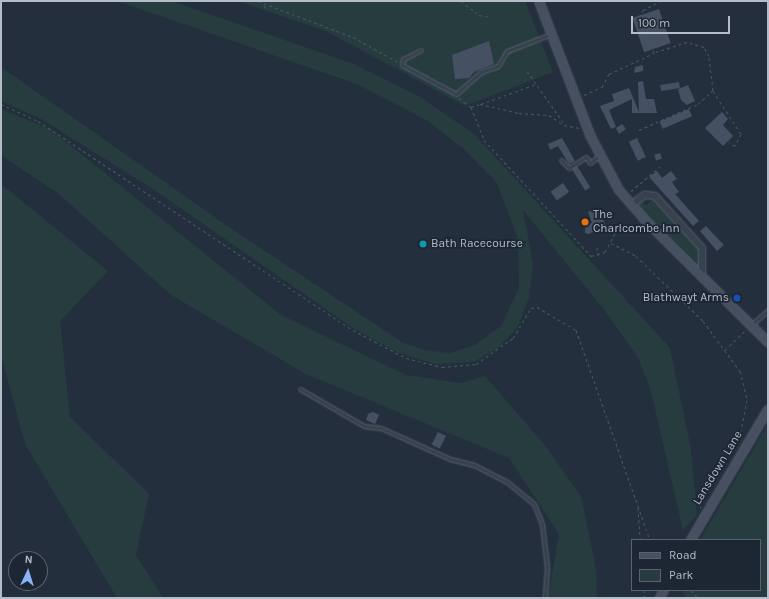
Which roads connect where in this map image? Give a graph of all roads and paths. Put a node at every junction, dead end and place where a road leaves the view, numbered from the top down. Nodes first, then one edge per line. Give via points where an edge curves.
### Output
1 (258, 1) edge
2 (461, 1) edge
3 (539, 1) edge
4 (661, 1) edge
5 (267, 4) junction
6 (264, 8) dead end
7 (491, 17) dead end
8 (551, 34) junction
9 (421, 50) dead end
10 (654, 53) junction
11 (402, 65) junction
12 (527, 71) dead end
13 (536, 84) junction
14 (713, 90) junction
15 (456, 94) junction
16 (576, 98) junction
17 (1, 104) edge
18 (480, 104) junction
19 (471, 107) junction
20 (564, 125) junction
21 (639, 130) dead end
22 (583, 134) dead end
23 (729, 142) dead end
24 (600, 155) junction
25 (561, 160) dead end
26 (660, 167) dead end
27 (623, 196) junction
28 (632, 205) junction
29 (618, 228) dead end
30 (611, 243) junction
31 (597, 247) dead end
32 (598, 256) junction
33 (702, 278) junction
34 (768, 310) edge
35 (751, 325) junction
36 (768, 342) edge
37 (725, 351) junction
38 (300, 389) dead end
39 (768, 410) edge
40 (638, 506) junction
41 (700, 514) dead end
42 (640, 539) edge
43 (650, 539) edge
44 (692, 539) edge
45 (545, 598) edge

1 - 5 path
2 - 7 path via 479,15
3 - 8 street
4 - 10 path via 643,10 639,17
5 - 6 path
5 - 11 path via 353,37
8 - 15 lane via 508,51 498,66 481,72
8 - 16 street
9 - 11 lane via 403,59
10 - 14 path via 688,42 704,46 709,56
10 - 16 path via 609,74 602,87
11 - 15 lane
12 - 13 path
13 - 18 path
13 - 20 path
14 - 21 path via 698,104
14 - 23 path via 741,134 735,146
15 - 19 path
16 - 24 street
17 - 40 path via 38,121 353,330 406,358 442,367 476,364 513,338 531,308 546,310 576,330
18 - 19 path
18 - 20 path via 519,113 549,115
19 - 32 path via 484,140 591,256
20 - 22 path via 580,128
24 - 25 lane via 590,163 586,157 569,168
24 - 27 street
26 - 27 path
27 - 28 street
28 - 33 street
28 - 33 street via 646,194 655,196 702,248
29 - 30 path
30 - 32 path
30 - 37 path via 636,256 703,321
31 - 32 path
33 - 35 street
34 - 35 lane
35 - 36 street
35 - 37 path
37 - 41 path via 740,371 747,400 741,430 702,499
38 - 45 lane via 364,426 380,428 474,465 507,482 534,504 542,524 546,567
39 - 44 street, Lansdown Lane
40 - 42 path
40 - 43 path

